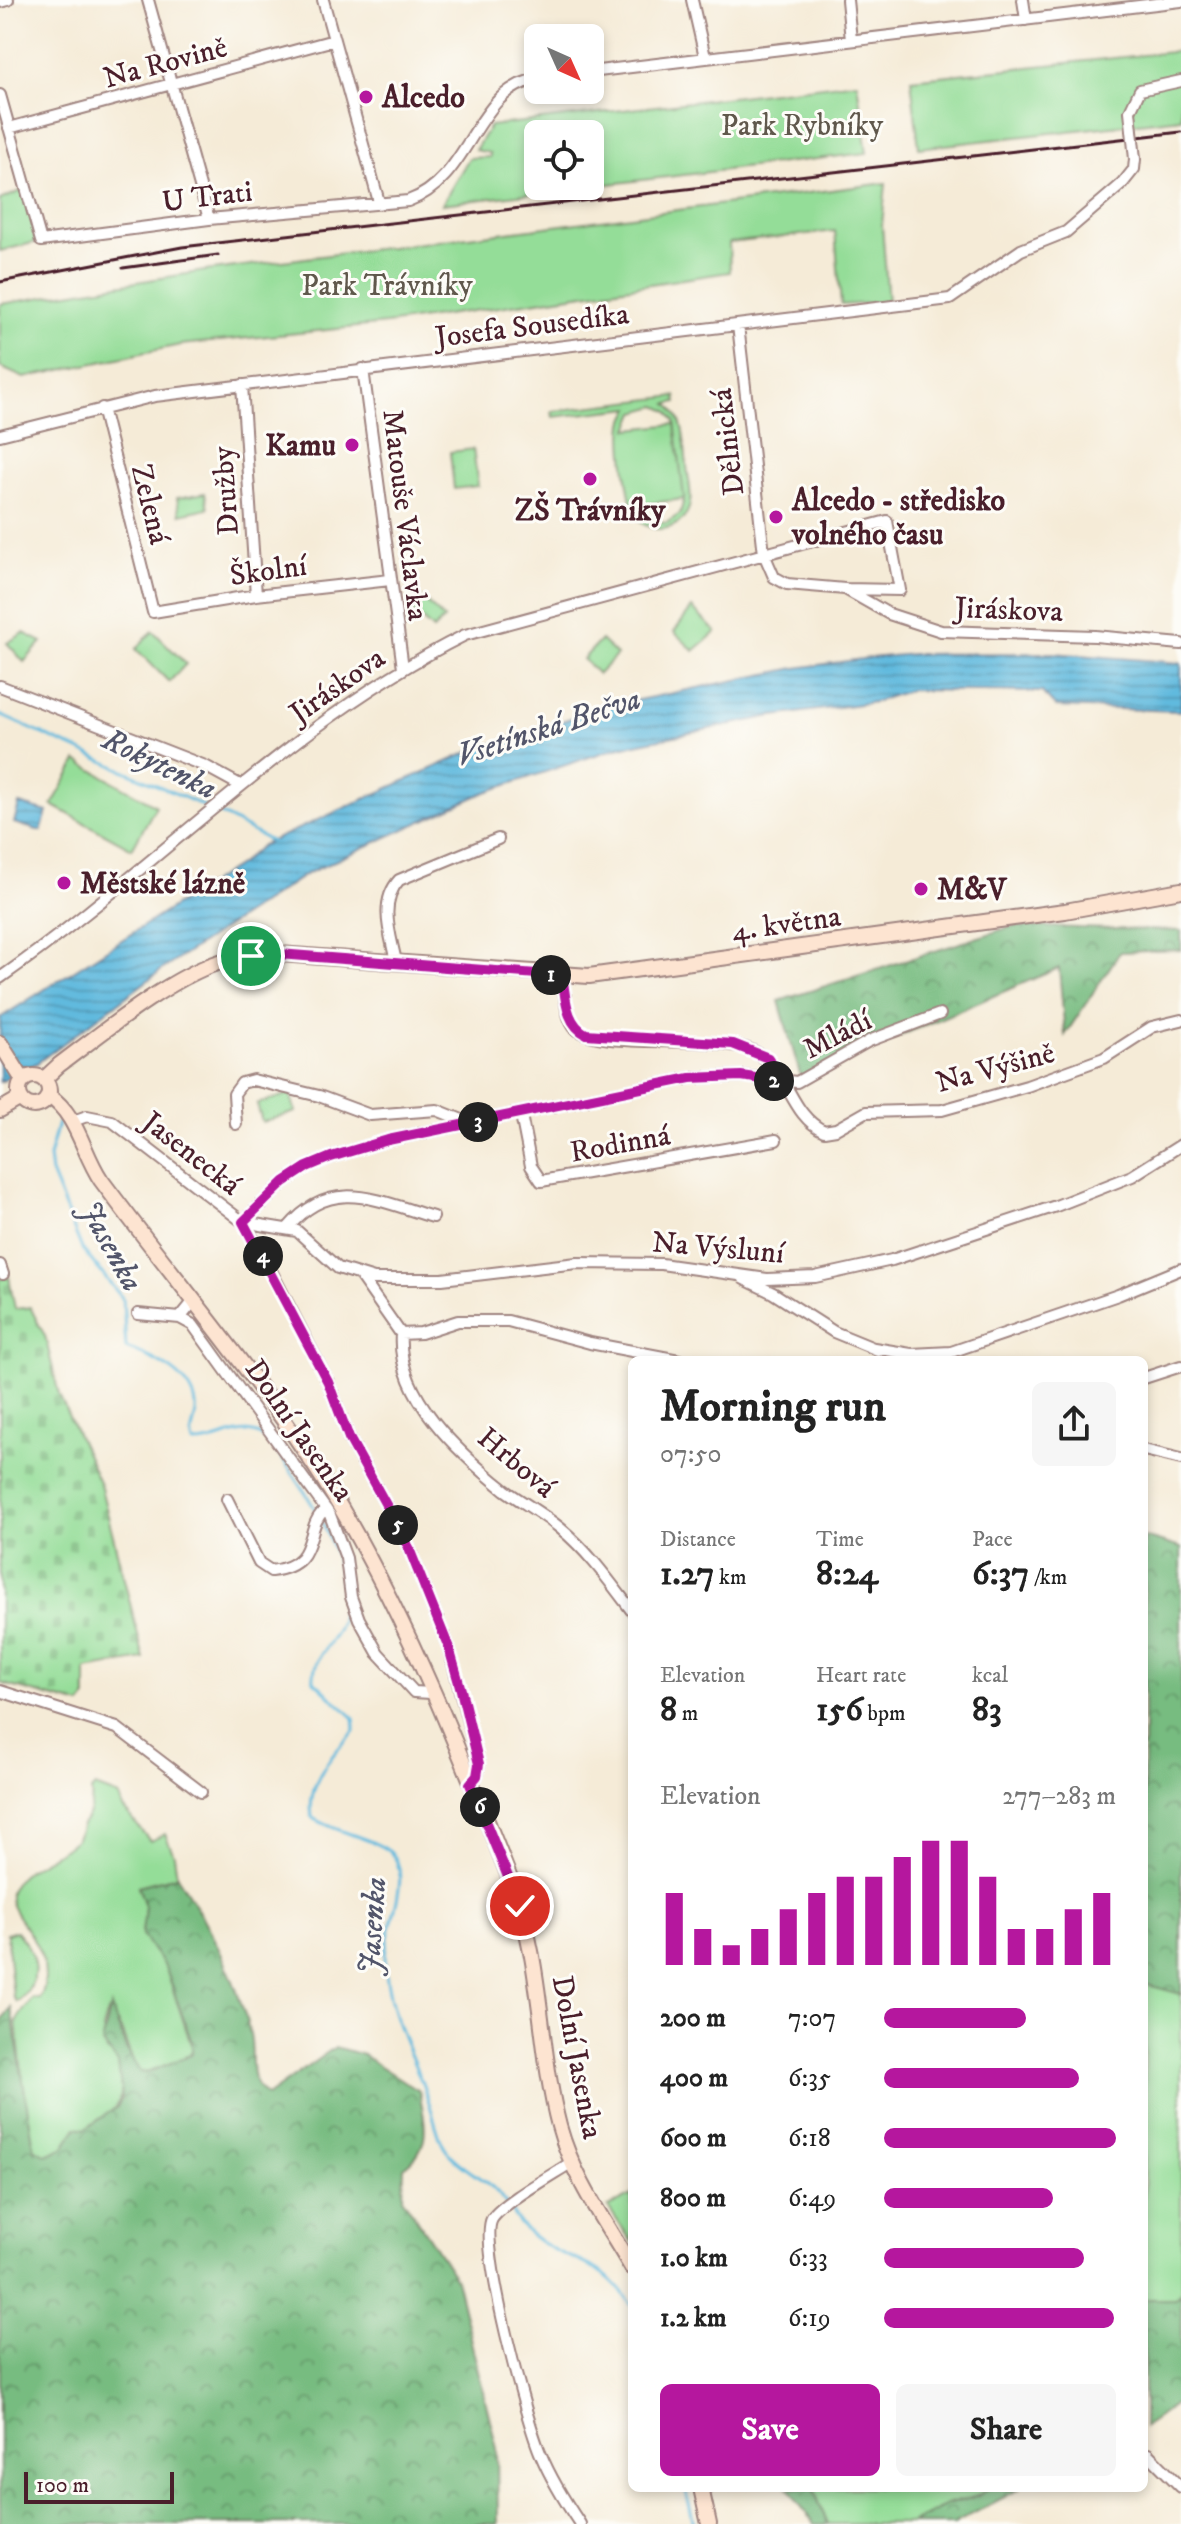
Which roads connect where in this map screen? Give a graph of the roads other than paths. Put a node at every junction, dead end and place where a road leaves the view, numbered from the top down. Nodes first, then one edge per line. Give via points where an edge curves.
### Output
1 (8, 0) edge
2 (148, 0) edge
3 (323, 0) edge
4 (692, 0) edge
5 (847, 0) edge
6 (1023, 0) edge
7 (1181, 1) edge
8 (0, 2) edge
9 (1026, 20) junction
10 (334, 40) junction
11 (851, 40) junction
12 (705, 57) junction
13 (604, 70) edge
14 (1181, 81) edge
15 (524, 82) edge
16 (171, 86) junction
17 (0, 95) edge
18 (9, 128) junction
19 (379, 202) junction
20 (209, 219) junction
21 (738, 325) junction
22 (363, 369) junction
23 (242, 385) junction
24 (102, 408) junction
25 (0, 435) edge
26 (764, 554) junction
27 (390, 580) junction
28 (845, 589) junction
29 (889, 590) junction
30 (256, 595) junction
31 (153, 612) joint
32 (889, 614) junction
33 (1181, 644) edge
34 (403, 668) junction
35 (0, 686) edge
36 (238, 784) junction
37 (498, 839) dead end
38 (1181, 890) edge
39 (396, 962) junction
40 (562, 976) junction
41 (0, 978) edge
42 (940, 1014) dead end
43 (1181, 1020) edge
44 (0, 1043) edge
45 (22, 1078) junction
46 (44, 1079) junction
47 (784, 1082) junction
48 (49, 1096) junction
49 (19, 1099) junction
50 (0, 1110) edge
51 (521, 1115) junction
52 (73, 1121) junction
53 (236, 1124) dead end
54 (472, 1124) junction
55 (776, 1140) dead end
56 (1181, 1145) edge
57 (433, 1217) dead end
58 (243, 1222) junction
59 (288, 1228) junction
60 (1181, 1269) edge
61 (739, 1276) junction
62 (361, 1277) junction
63 (193, 1302) junction
64 (138, 1314) dead end
65 (180, 1318) junction
66 (401, 1334) junction
67 (874, 1348) junction
68 (658, 1356) edge
69 (897, 1356) edge
70 (1181, 1366) edge
71 (1148, 1377) edge
72 (1148, 1451) edge
73 (1181, 1459) edge
74 (227, 1499) dead end
75 (322, 1512) junction
76 (628, 1606) edge
77 (0, 1691) edge
78 (431, 1693) junction
79 (470, 1784) junction
80 (201, 1792) dead end
81 (572, 2162) junction
82 (628, 2261) edge
83 (1148, 2454) dead end
84 (1181, 2487) edge
85 (702, 2492) edge
86 (580, 2524) edge
87 (709, 2524) edge

1 - 8 street
2 - 16 street
3 - 10 street
4 - 12 street
5 - 11 street
6 - 9 street
7 - 9 street
9 - 11 street
10 - 16 street, Na Rovině
10 - 19 street
11 - 12 street
12 - 13 street
14 - 21 street, Josefa Sousedíka, bridge via 1140,90 1130,111 1134,169 1122,184 1084,218 1021,250 950,299
15 - 19 street, U Trati via 497,99 457,163 430,192 408,201
16 - 18 street, Na Rovině
16 - 20 street
17 - 18 street
18 - 20 street, U Trati via 41,241
19 - 20 street, U Trati
21 - 22 street, Josefa Sousedíka
21 - 26 street, Dělnická
22 - 23 street, Josefa Sousedíka
22 - 27 street, Matouše Václavka
23 - 24 street, Josefa Sousedíka
23 - 30 street, Družby
24 - 25 street, Josefa Sousedíka
24 - 31 street, Zelená
26 - 28 street, Jiráskova via 769,572 787,584
26 - 29 street, Jiráskova via 887,521 900,590
26 - 34 street, Jiráskova via 465,635
27 - 30 street, Školní
27 - 34 street, Matouše Václavka
28 - 29 street, Jiráskova
28 - 32 street, Jiráskova
29 - 32 street
30 - 31 street, Školní
32 - 33 street, Jiráskova via 941,631
34 - 36 street, Jiráskova
35 - 36 street via 205,766
36 - 41 street, Jiráskova
37 - 39 street via 392,887 387,916
38 - 40 street, 4. května via 638,971
39 - 40 street, 4. května
39 - 46 street, 4. května via 279,954 217,963 184,978
40 - 47 street, Na Výšině via 570,1020 586,1034 733,1044 768,1058
42 - 47 street, Mládí via 869,1041 797,1082
43 - 47 street, Na Výšině via 1152,1027 1104,1058 1027,1086 942,1110 866,1112 824,1131 800,1113
44 - 45 street
45 - 46 street
45 - 49 street
46 - 48 street via 50,1085
47 - 51 street, Mládí via 741,1076 690,1078
48 - 49 street via 35,1104
48 - 52 street, Dolní Jasenka
49 - 50 street
51 - 54 street, Mládí
51 - 55 street, Rodinná via 531,1166 541,1181
52 - 58 street, Jasenecká via 87,1116 112,1121
52 - 63 street, Dolní Jasenka via 91,1164
53 - 54 street via 234,1094 242,1083 253,1080 370,1115 437,1110
54 - 58 street, Mládí via 388,1140 307,1167
56 - 61 street, Na Výsluní via 1096,1191 892,1260 815,1277
57 - 59 street via 394,1203 333,1196 317,1200
58 - 59 street, Na Výsluní
58 - 79 street, Jasenecká via 290,1305 349,1438 412,1555 461,1690 479,1764
59 - 62 street, Na Výsluní via 307,1237 338,1268
60 - 67 street via 951,1352 911,1354
61 - 62 street, Na Výsluní via 661,1264 577,1263 442,1279
61 - 67 street via 834,1332
62 - 66 street, Hrbová
63 - 65 street
63 - 78 street, Dolní Jasenka via 339,1506 376,1570
64 - 65 street
65 - 75 street, Dolní Jasenka via 193,1325
66 - 68 street via 458,1321 508,1321
66 - 76 street, Hrbová via 408,1383 438,1423 475,1465 584,1550
67 - 69 street
70 - 71 street
72 - 73 street
74 - 75 street, Dolní Jasenka via 267,1570 287,1567 302,1557
75 - 78 street, Dolní Jasenka via 346,1558 352,1604 369,1638 409,1688
77 - 80 street via 117,1728
78 - 79 street, Dolní Jasenka
79 - 81 street, Dolní Jasenka via 528,1937 556,2113
81 - 82 street, Dolní Jasenka
81 - 86 street, Dolní Jasenka via 498,2212 489,2230 512,2366 541,2456
83 - 84 street
85 - 87 street

